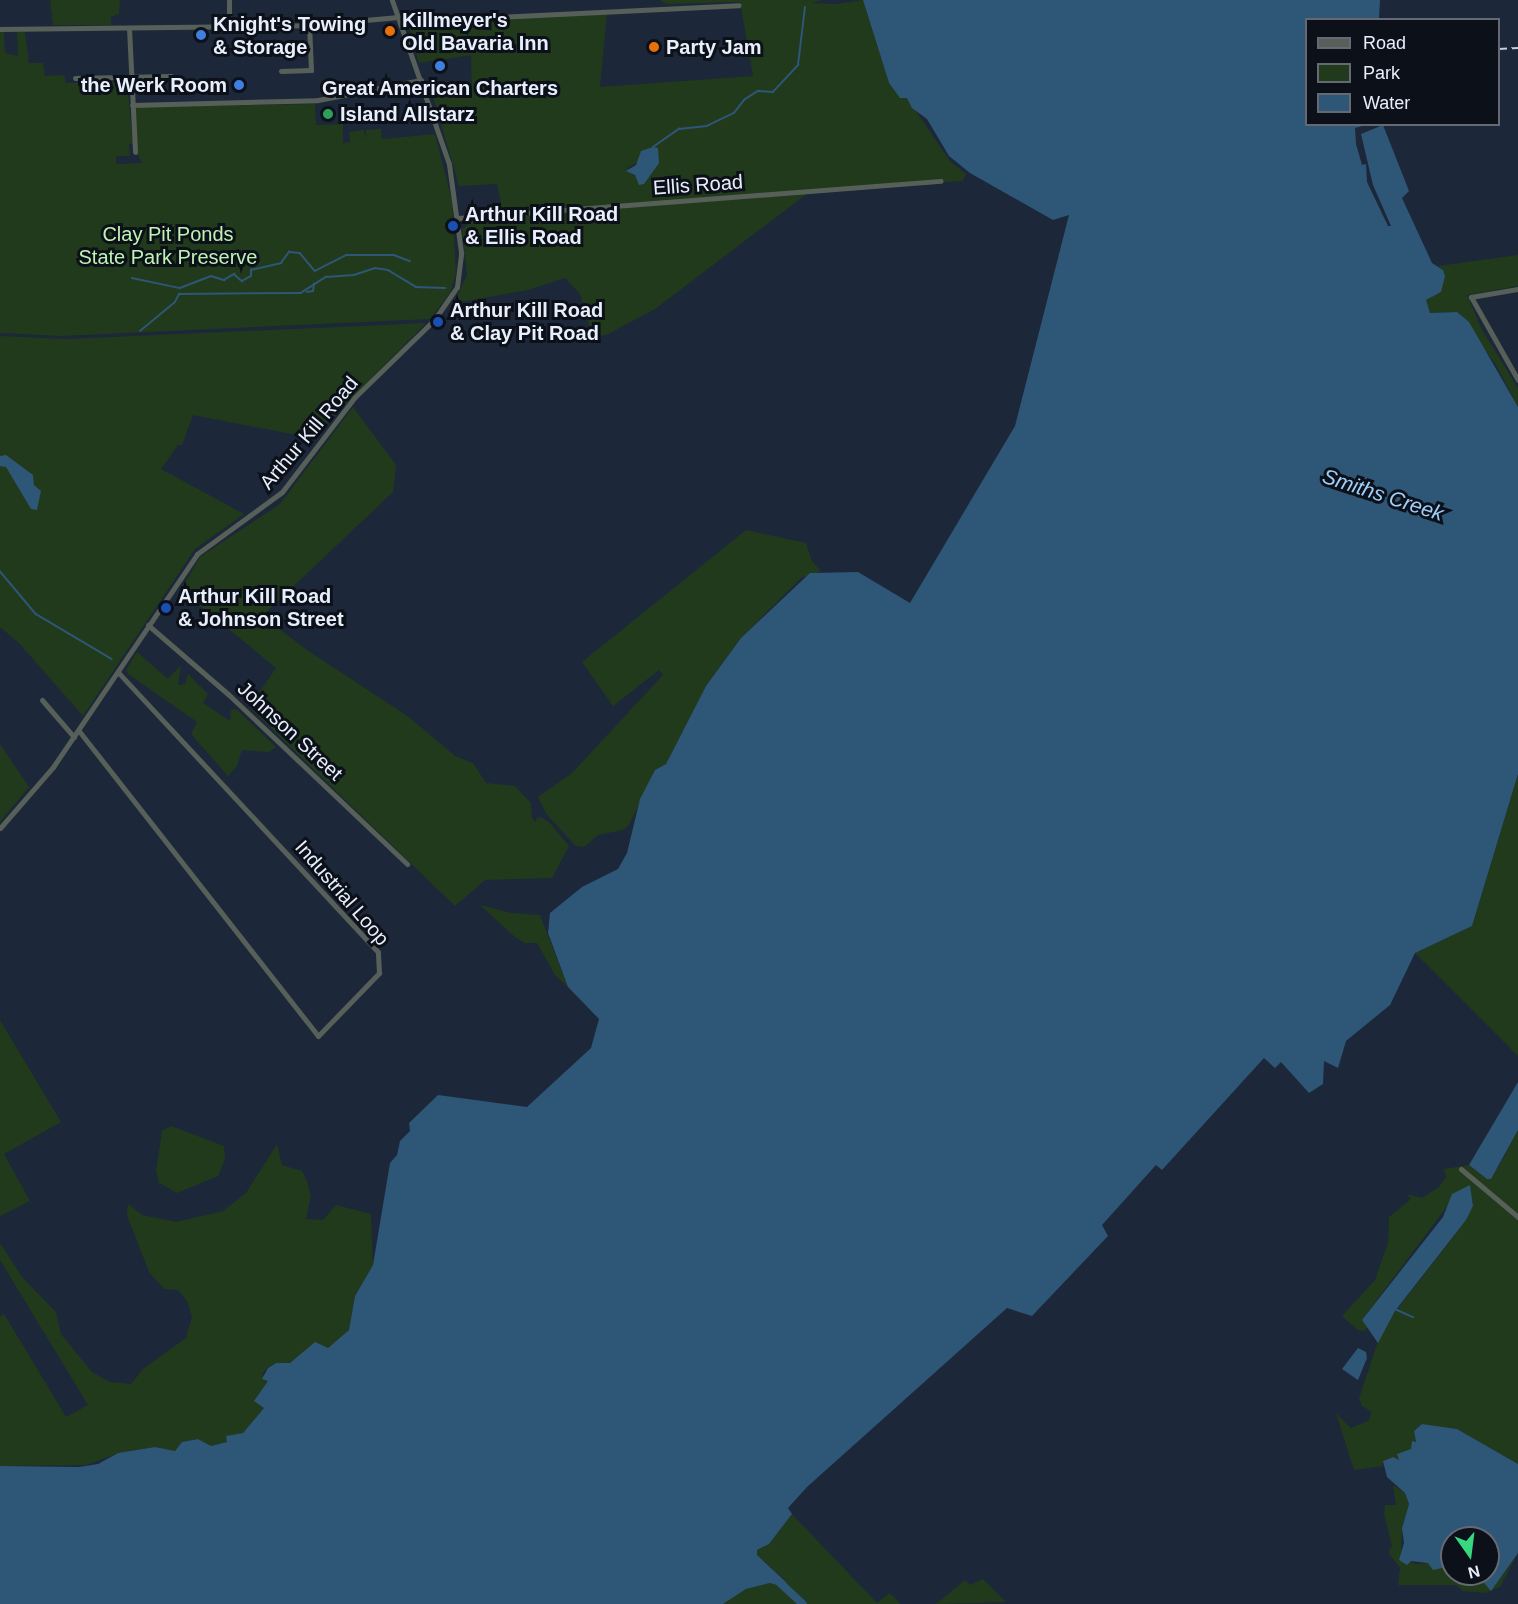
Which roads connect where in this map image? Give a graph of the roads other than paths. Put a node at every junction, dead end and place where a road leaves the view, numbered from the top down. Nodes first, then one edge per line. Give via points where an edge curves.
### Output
1 (229, 0) edge
2 (392, 0) edge
3 (739, 5) dead end
4 (399, 17) junction
5 (229, 25) junction
6 (309, 25) junction
7 (402, 25) junction
8 (129, 28) junction
9 (0, 29) edge
10 (281, 71) dead end
11 (171, 76) dead end
12 (131, 77) junction
13 (75, 78) dead end
14 (421, 80) junction
15 (132, 105) junction
16 (135, 152) dead end
17 (941, 181) dead end
18 (458, 218) junction
19 (1518, 290) edge
20 (1518, 380) edge
21 (148, 625) junction
22 (118, 672) junction
23 (42, 700) dead end
24 (78, 731) junction
25 (74, 738) junction
26 (0, 828) edge
27 (407, 864) dead end
28 (1461, 1169) dead end
29 (1518, 1217) edge

1 - 5 street
2 - 4 street, Arthur Kill Road
3 - 7 street via 415,21
4 - 6 street
4 - 7 street, Arthur Kill Road
5 - 6 street
5 - 8 street
6 - 10 street via 311,70
7 - 14 street, Arthur Kill Road
8 - 9 street
8 - 12 street
11 - 12 street
12 - 13 street
12 - 15 street
14 - 15 street via 318,100
14 - 18 street, Arthur Kill Road via 449,164
15 - 16 street
17 - 18 street, Ellis Road
18 - 21 street, Arthur Kill Road via 460,277 446,307 355,397 282,492 197,554
19 - 20 street via 1470,297
21 - 22 street, Arthur Kill Road
21 - 27 street, Johnson Street via 223,689
22 - 24 street, Arthur Kill Road
22 - 24 street, Industrial Loop via 378,952 379,973 318,1036
23 - 25 street
24 - 25 street, Arthur Kill Road
25 - 26 street, Arthur Kill Road
28 - 29 street

